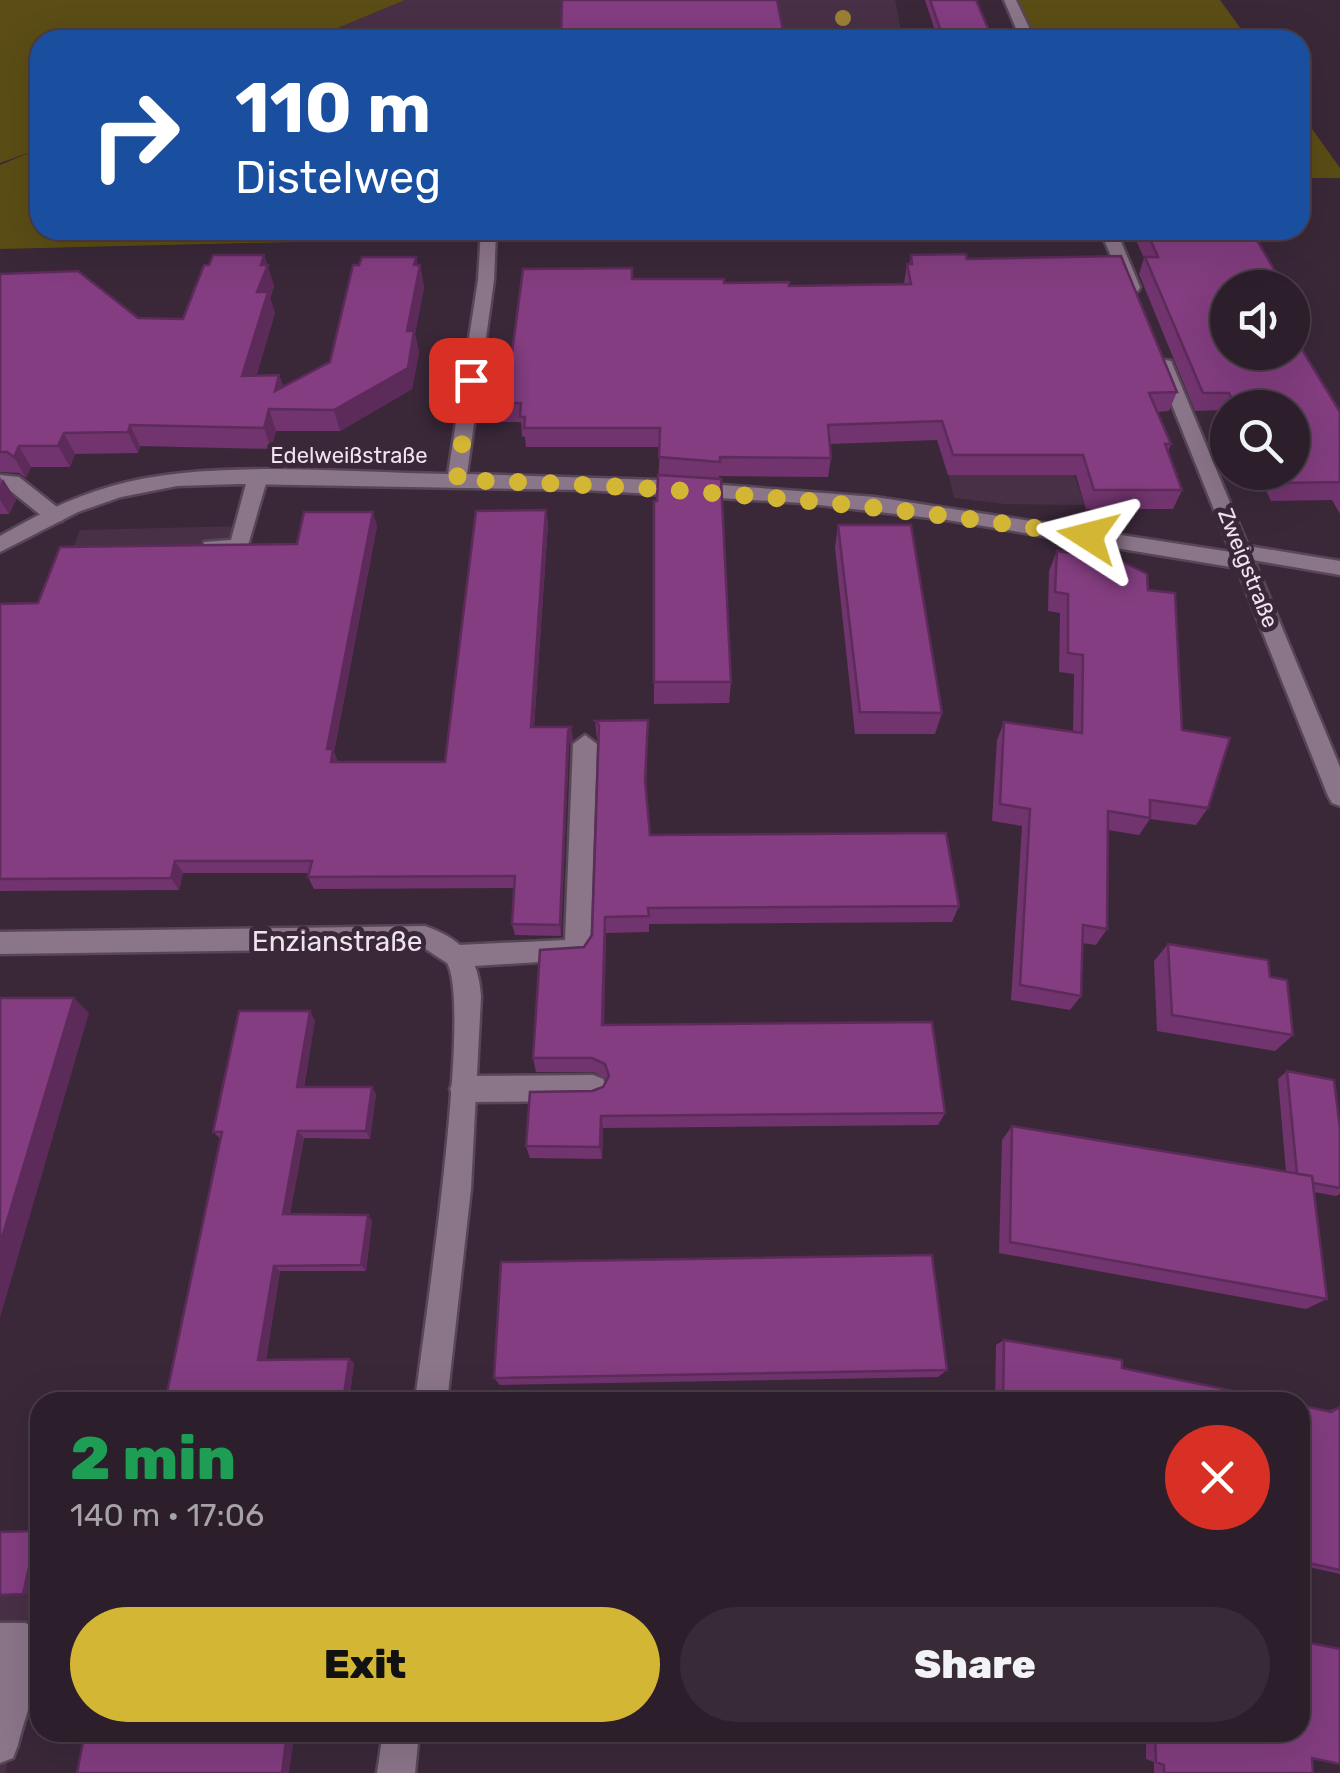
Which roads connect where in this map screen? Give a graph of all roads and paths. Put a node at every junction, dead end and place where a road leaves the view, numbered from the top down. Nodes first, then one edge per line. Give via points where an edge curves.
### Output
1 (1010, 0) edge
2 (1024, 30) edge
3 (489, 240) edge
4 (1112, 240) edge
5 (1140, 307) edge
6 (1154, 339) edge
7 (257, 480) junction
8 (457, 480) junction
9 (0, 481) edge
10 (55, 516) junction
11 (0, 546) edge
12 (185, 548) edge
13 (1244, 557) junction
14 (1340, 568) edge
15 (585, 744) dead end
16 (1340, 796) edge
17 (0, 943) edge
18 (459, 956) junction
19 (464, 1088) junction
20 (594, 1088) edge
21 (432, 1392) edge
22 (0, 1641) edge
23 (400, 1742) edge
24 (0, 1746) edge
25 (396, 1773) edge

1 - 2 street
3 - 8 street
4 - 5 street
6 - 13 street, Zweigstraße
7 - 8 street, Edelweißstraße
7 - 10 street, Edelweißstraße via 152,484
7 - 12 street via 239,547
8 - 13 street, Edelweißstraße via 821,500
9 - 10 street via 12,482
10 - 11 street, Edelweißstraße
13 - 14 street, Edelweißstraße
13 - 16 street, Zweigstraße
15 - 18 street via 577,951
17 - 18 street, Enzianstraße via 425,937
18 - 19 street, Enzianstraße via 467,998
19 - 20 street
19 - 21 street, Enzianstraße
22 - 24 street via 25,1641
23 - 25 street

